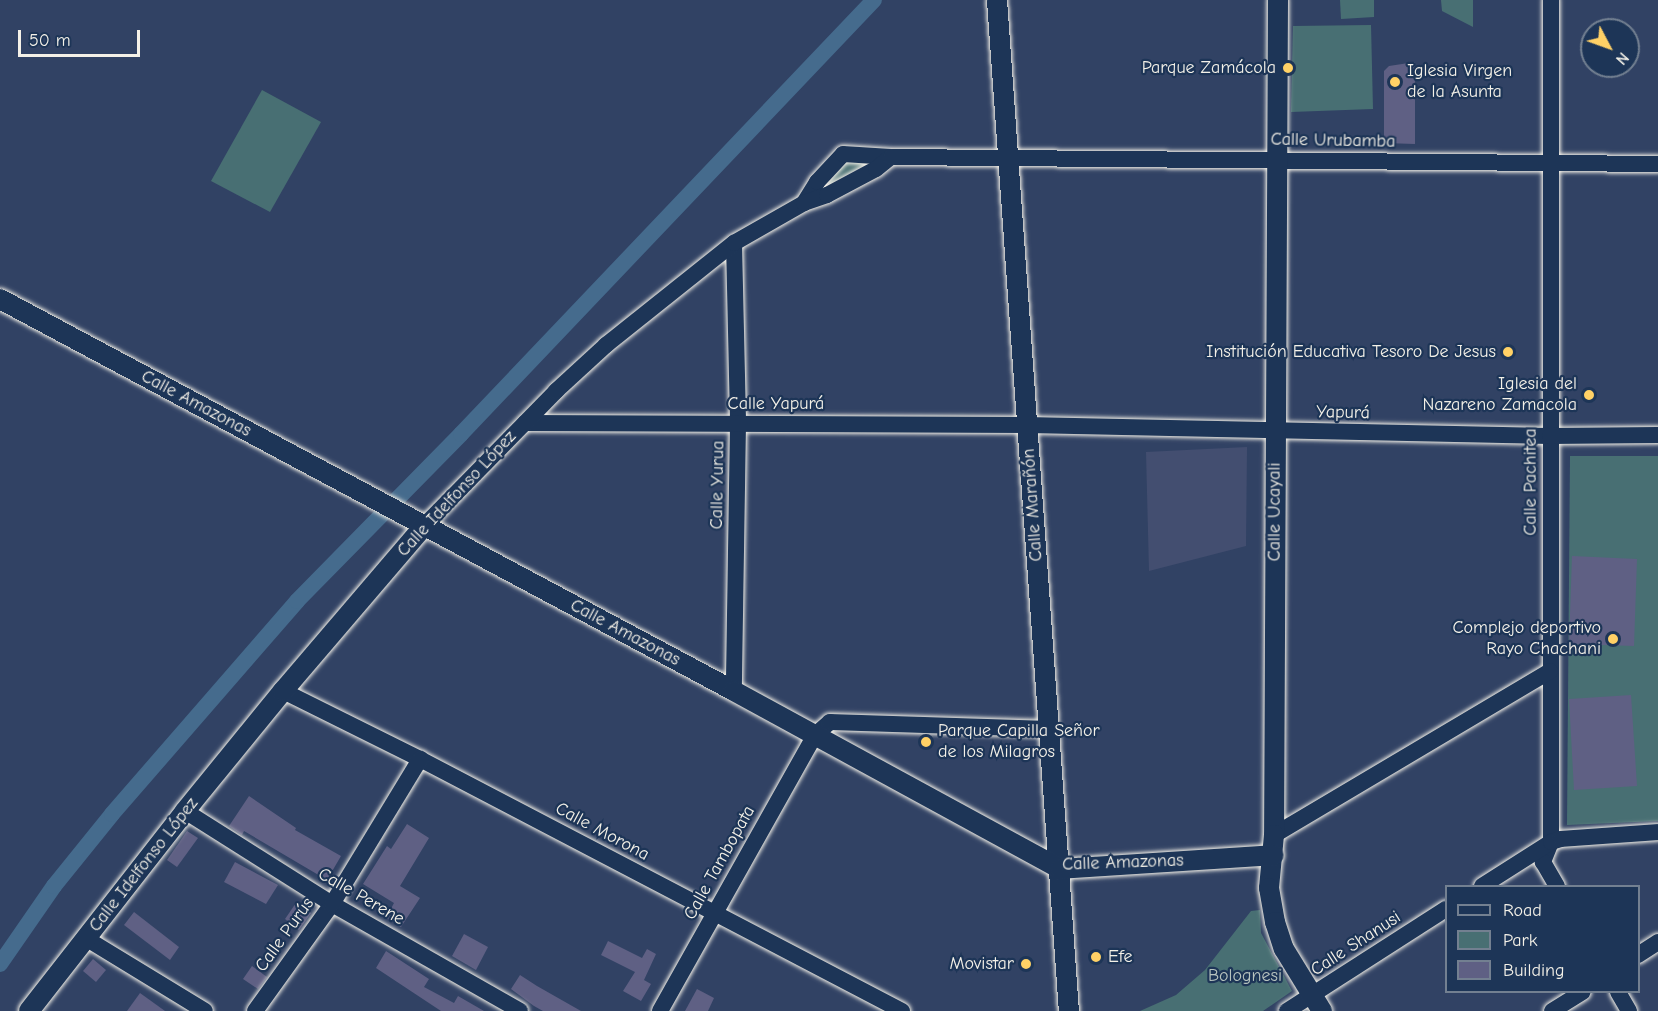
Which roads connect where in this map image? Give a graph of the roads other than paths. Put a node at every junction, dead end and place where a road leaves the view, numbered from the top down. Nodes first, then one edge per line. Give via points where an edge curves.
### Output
1 (997, 0) edge
2 (1278, 0) edge
3 (1551, 0) edge
4 (1008, 156) junction
5 (891, 157) junction
6 (1277, 160) junction
7 (1552, 163) junction
8 (1658, 164) edge
9 (804, 204) junction
10 (734, 243) junction
11 (0, 299) edge
12 (525, 423) junction
13 (738, 424) junction
14 (1027, 425) junction
15 (1275, 431) junction
16 (1658, 435) edge
17 (1550, 436) junction
18 (424, 526) junction
19 (1550, 671) junction
20 (283, 691) junction
21 (734, 691) junction
22 (1050, 729) junction
23 (815, 735) junction
24 (420, 759) junction
25 (185, 811) junction
26 (1658, 832) edge
27 (1274, 835) junction
28 (1551, 842) junction
29 (1274, 855) junction
30 (1060, 869) junction
31 (1484, 885) edge
32 (1556, 885) edge
33 (332, 904) junction
34 (1445, 910) edge
35 (714, 913) junction
36 (87, 939) junction
37 (1658, 942) edge
38 (1640, 954) edge
39 (1580, 993) edge
40 (1619, 993) edge
41 (1317, 1003) edge
42 (29, 1011) edge
43 (204, 1011) edge
44 (255, 1011) edge
45 (520, 1011) edge
46 (660, 1011) edge
47 (902, 1011) edge
48 (1069, 1011) edge
49 (1287, 1011) edge
50 (1552, 1011) edge
51 (1629, 1011) edge

1 - 4 street, Calle Marañón
2 - 6 street, Calle Ucayali
3 - 7 street, Calle Pachitea
4 - 5 street
4 - 6 street, Calle Urubamba
4 - 14 street, Calle Marañón
5 - 9 street, Calle Idelfonso López via 876,169
5 - 9 street via 843,154 816,182
6 - 7 street, Calle Urubamba
6 - 15 street, Calle Ucayali
7 - 8 street, Calle Urubamba
7 - 17 street, Calle Pachitea
9 - 10 street, Calle Idelfonso López
10 - 12 street, Calle Idelfonso López via 606,345
10 - 13 street, Calle Yurua
11 - 18 street, Calle Amazonas
12 - 13 street, Calle Yapurá
12 - 18 street, Calle Idelfonso López
13 - 14 street, Calle Yapurá
13 - 21 street, Calle Yurua
14 - 15 street, Yapurá
14 - 22 street, Calle Marañón
15 - 17 street, Yapurá
15 - 27 street, Calle Ucayali
16 - 17 street, Yapurá
17 - 19 street, Calle Pachitea
18 - 20 street, Calle Idelfonso López
18 - 21 street, Calle Amazonas
19 - 27 street
19 - 28 street, Calle Pachitea
20 - 24 street, Calle Morona
20 - 25 street, Calle Idelfonso López
21 - 23 street, Calle Amazonas
22 - 23 street via 830,722
22 - 30 street, Calle Marañón
23 - 30 street, Calle Amazonas
23 - 35 street, Calle Tambopata
24 - 33 street, Calle Purús
24 - 35 street, Calle Morona
25 - 33 street, Calle Perene
25 - 36 street, Calle Idelfonso López
26 - 28 street
27 - 29 street, Calle Ucayali
28 - 31 street
28 - 32 street, Calle Pachitea via 1543,862
29 - 30 street, Calle Amazonas
29 - 41 street, Calle Ucayali via 1269,888 1275,922 1284,949
30 - 48 street, Calle Marañón
33 - 44 street, Calle Purús
33 - 45 street, Calle Perene
34 - 41 street, Calle Shanusi
35 - 46 street, Calle Tambopata
35 - 47 street, Calle Morona
36 - 42 street, Calle Idelfonso López
36 - 43 street
37 - 38 street
39 - 50 street
40 - 51 street
41 - 49 street, Calle Shanusi

